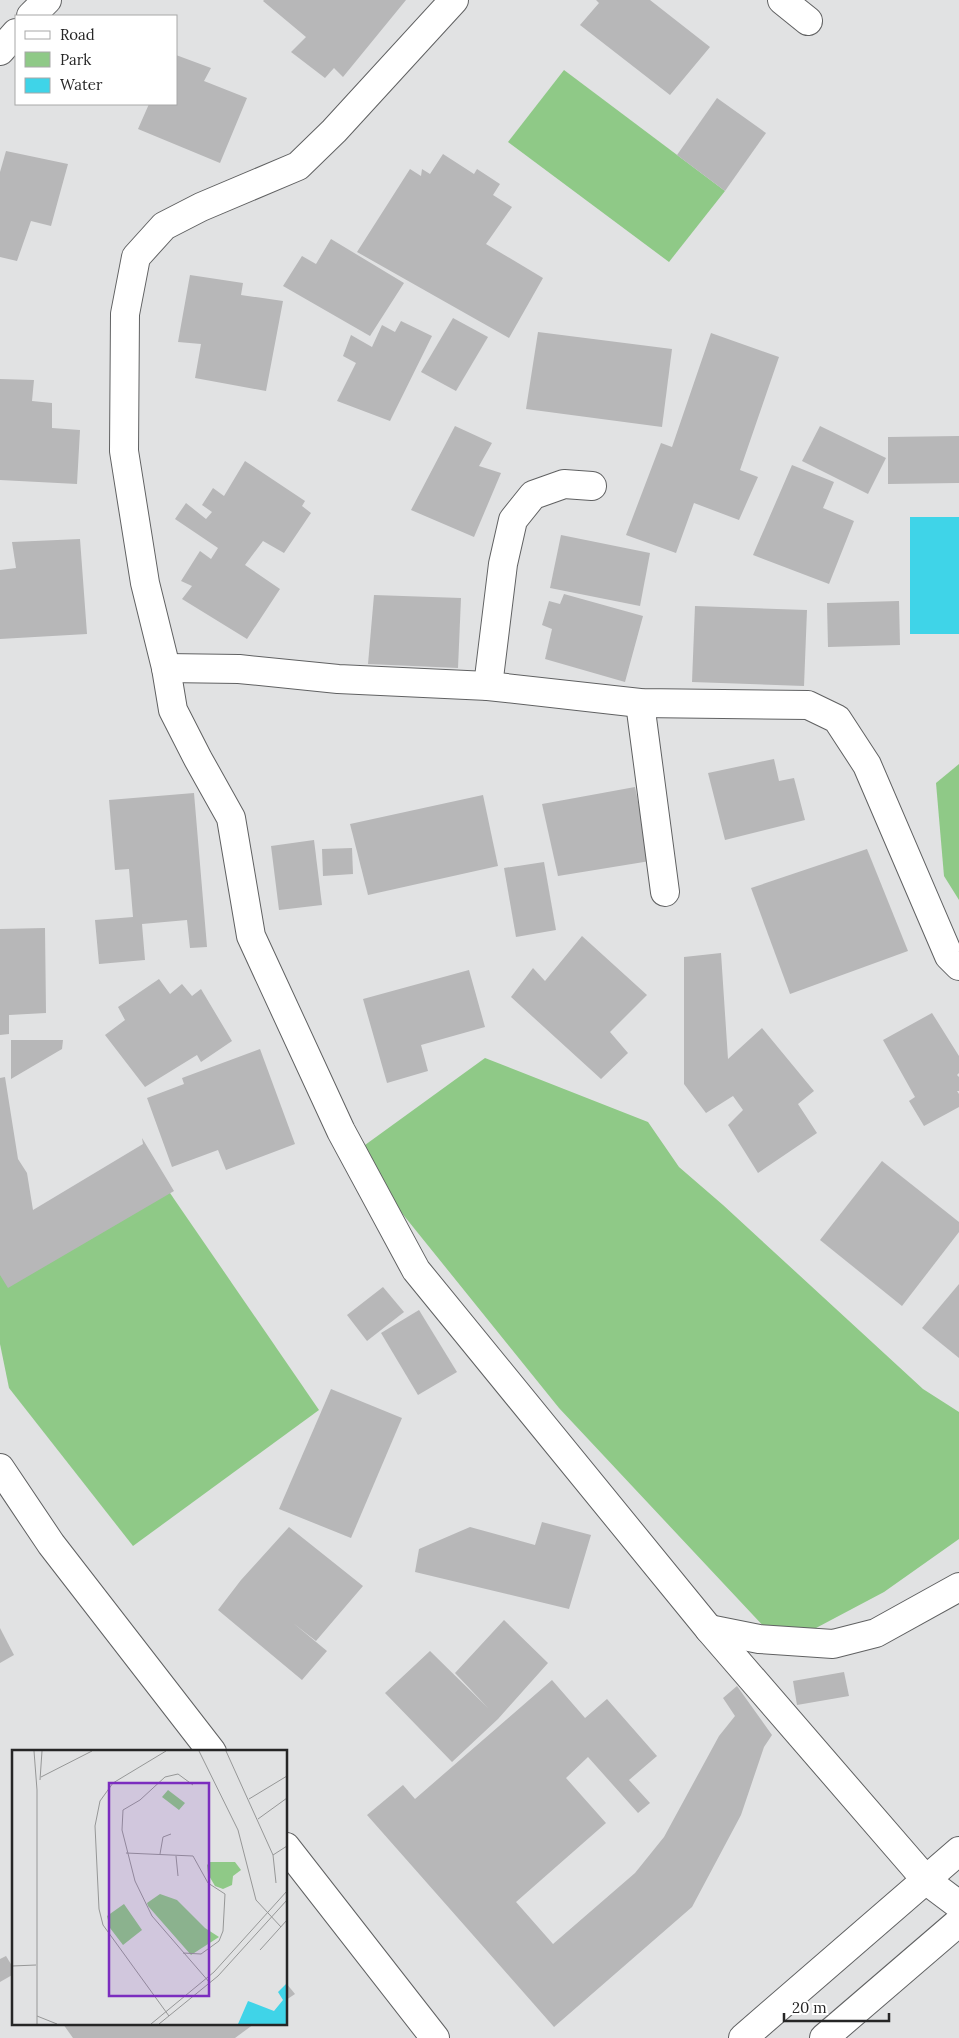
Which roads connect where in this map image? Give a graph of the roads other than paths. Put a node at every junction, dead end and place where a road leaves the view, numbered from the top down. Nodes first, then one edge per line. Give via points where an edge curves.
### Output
1 (47, 0) edge
2 (454, 0) edge
3 (782, 0) edge
4 (32, 15) edge
5 (808, 21) dead end
6 (15, 34) edge
7 (0, 52) edge
8 (592, 486) dead end
9 (166, 668) junction
10 (488, 686) junction
11 (640, 703) junction
12 (665, 892) dead end
13 (959, 966) edge
14 (0, 1468) edge
15 (959, 1588) edge
16 (709, 1629) junction
17 (210, 1750) edge
18 (288, 1850) edge
19 (959, 1851) edge
20 (927, 1881) junction
21 (959, 1905) edge
22 (959, 1922) edge
23 (435, 2038) edge
24 (743, 2038) edge
25 (824, 2038) edge

1 - 4 street
2 - 9 street via 298,166 164,226 136,257 125,314 124,451 145,583
3 - 5 street
6 - 7 street
8 - 10 street via 564,484 533,495 513,520 502,564
9 - 10 street
9 - 16 street via 173,710 231,818 251,936 341,1131 416,1270
10 - 11 street
11 - 12 street
11 - 13 street via 808,705 837,719 867,765 949,956
14 - 17 street via 51,1544
15 - 16 street via 876,1633 833,1644 759,1640
16 - 20 street
18 - 23 street
19 - 20 street
20 - 21 street
20 - 24 street
22 - 25 street

